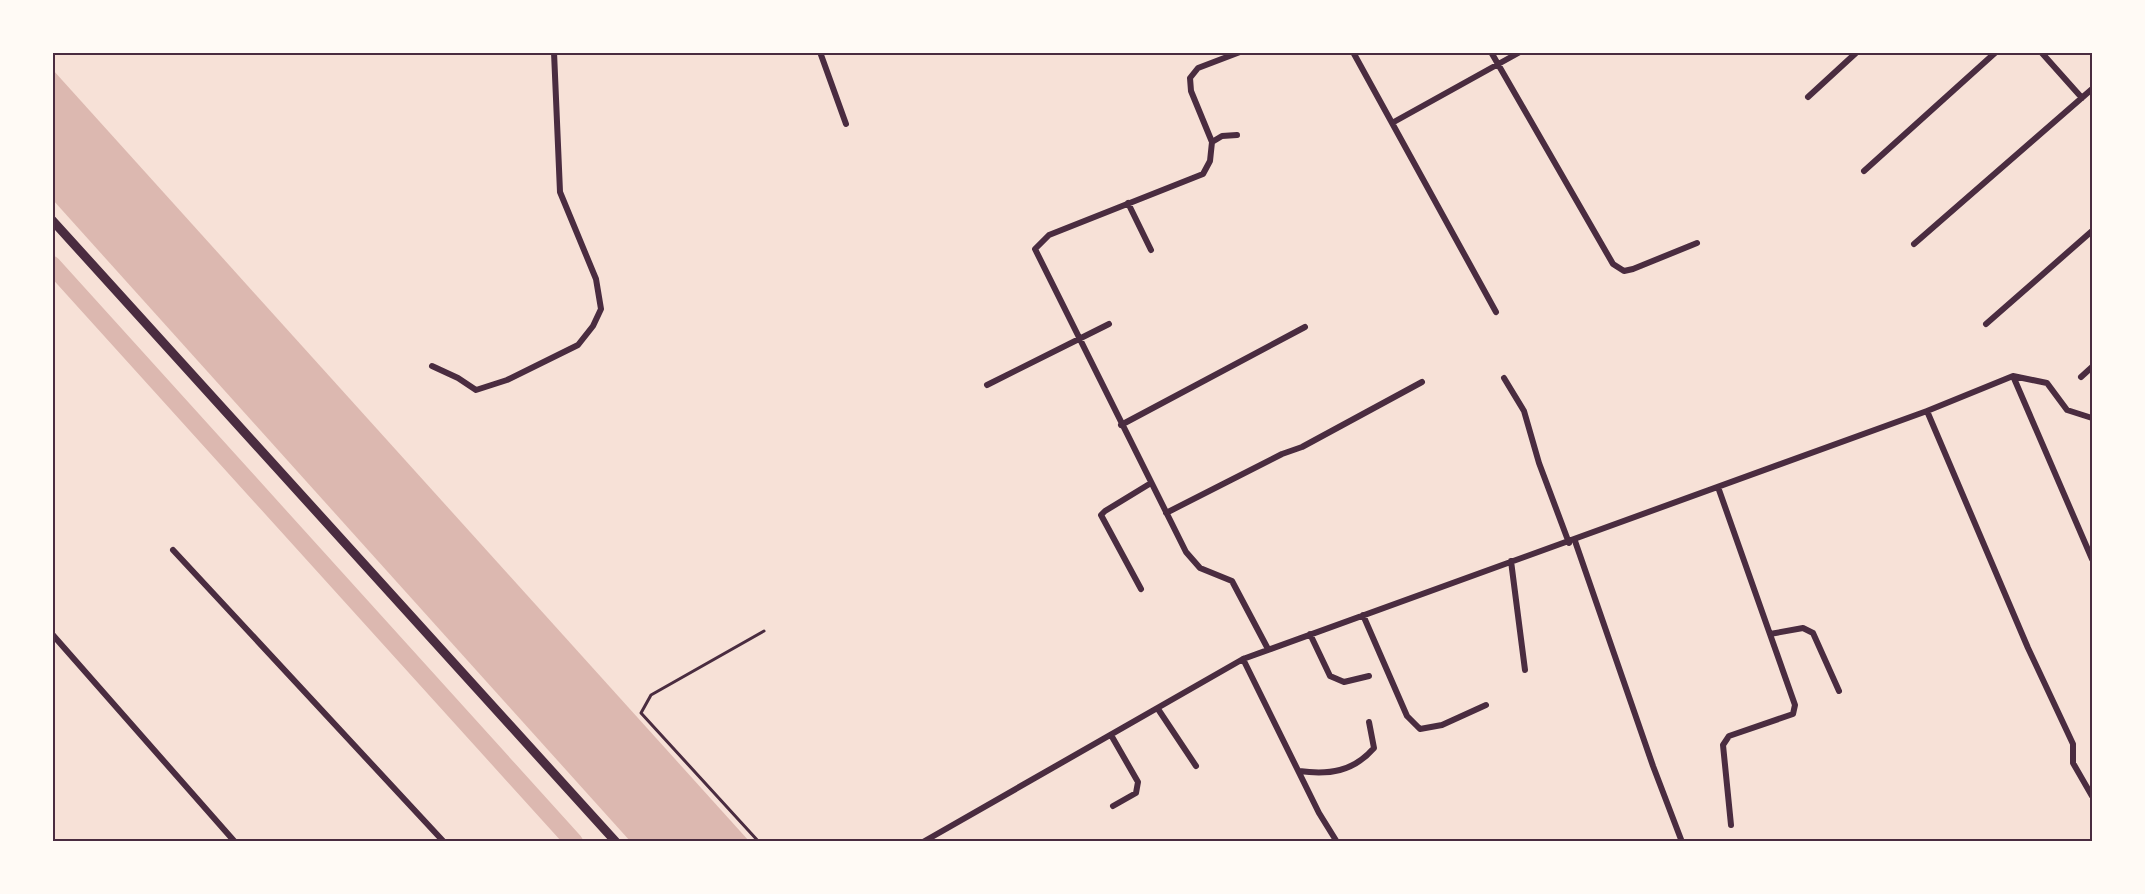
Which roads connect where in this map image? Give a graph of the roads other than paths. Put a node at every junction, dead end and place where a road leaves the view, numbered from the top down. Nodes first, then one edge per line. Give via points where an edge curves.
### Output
1 (554, 52) edge
2 (820, 52) edge
3 (1240, 52) edge
4 (1353, 52) edge
5 (1491, 52) edge
6 (1520, 52) edge
7 (1857, 52) edge
8 (1996, 52) edge
9 (2041, 52) edge
10 (1498, 64) junction
11 (2092, 89) edge
12 (1808, 97) dead end
13 (2082, 98) junction
14 (1392, 123) junction
15 (846, 124) dead end
16 (1237, 135) dead end
17 (1212, 142) junction
18 (1864, 171) dead end
19 (1128, 203) junction
20 (52, 220) edge
21 (2092, 231) edge
22 (1697, 243) dead end
23 (1914, 244) dead end
24 (1151, 250) dead end
25 (1496, 312) dead end
26 (1109, 324) dead end
27 (1986, 324) dead end
28 (1305, 327) dead end
29 (1078, 340) junction
30 (432, 366) dead end
31 (2092, 366) edge
32 (2013, 376) junction
33 (2081, 377) dead end
34 (1504, 378) dead end
35 (1422, 382) dead end
36 (987, 385) dead end
37 (1928, 411) junction
38 (2092, 417) edge
39 (1121, 425) junction
40 (1151, 483) junction
41 (1718, 486) junction
42 (1166, 513) junction
43 (1572, 542) junction
44 (173, 550) dead end
45 (2092, 559) edge
46 (1511, 561) junction
47 (1141, 590) dead end
48 (1363, 615) junction
49 (52, 634) edge
50 (1310, 634) junction
51 (1770, 634) junction
52 (1268, 649) junction
53 (1243, 659) junction
54 (1525, 670) dead end
55 (1369, 676) dead end
56 (1839, 691) dead end
57 (1486, 705) dead end
58 (1158, 709) junction
59 (1369, 722) dead end
60 (1111, 735) junction
61 (1196, 766) dead end
62 (1299, 771) junction
63 (2092, 796) edge
64 (1113, 807) dead end
65 (1731, 825) dead end
66 (235, 842) edge
67 (444, 842) edge
68 (616, 842) edge
69 (923, 842) edge
70 (1336, 842) edge
71 (1682, 842) edge

1 - 30 street via 560,192 596,279 601,309 578,345 507,380 476,390
2 - 15 street
3 - 17 street via 1198,68 1190,78 1191,91
4 - 14 street
5 - 10 street
6 - 10 street
7 - 12 street
8 - 18 street
9 - 13 street
10 - 14 street
10 - 22 street via 1613,264 1624,271 1633,269
11 - 13 street
13 - 23 street
14 - 25 street
16 - 17 street via 1222,136
17 - 19 street via 1203,174
19 - 24 street
19 - 29 street via 1048,235 1035,249
20 - 68 street
21 - 27 street
26 - 29 street
28 - 39 street
29 - 36 street
29 - 39 street
31 - 33 street
32 - 37 street
32 - 38 street via 2046,384 2067,410
32 - 45 street
34 - 43 street via 1524,411 1539,463
35 - 42 street via 1302,447
37 - 41 street
37 - 63 street via 2073,744 2073,763
39 - 40 street
40 - 42 street
40 - 47 street via 1101,516
41 - 43 street
41 - 51 street
42 - 52 street via 1186,552 1200,568 1232,580
43 - 46 street
43 - 71 street
44 - 67 street
46 - 48 street
46 - 54 street
48 - 50 street
48 - 57 street via 1407,716 1420,729 1443,725
49 - 66 street
50 - 52 street
50 - 55 street via 1330,676 1344,682
51 - 56 street via 1803,628 1813,633
51 - 65 street via 1795,705 1793,714 1729,736 1723,745
52 - 53 street
53 - 58 street
53 - 62 street
58 - 60 street
58 - 61 street
59 - 62 street via 1374,748 1364,760 1327,775
60 - 64 street via 1138,782 1136,793
60 - 69 street
62 - 70 street

